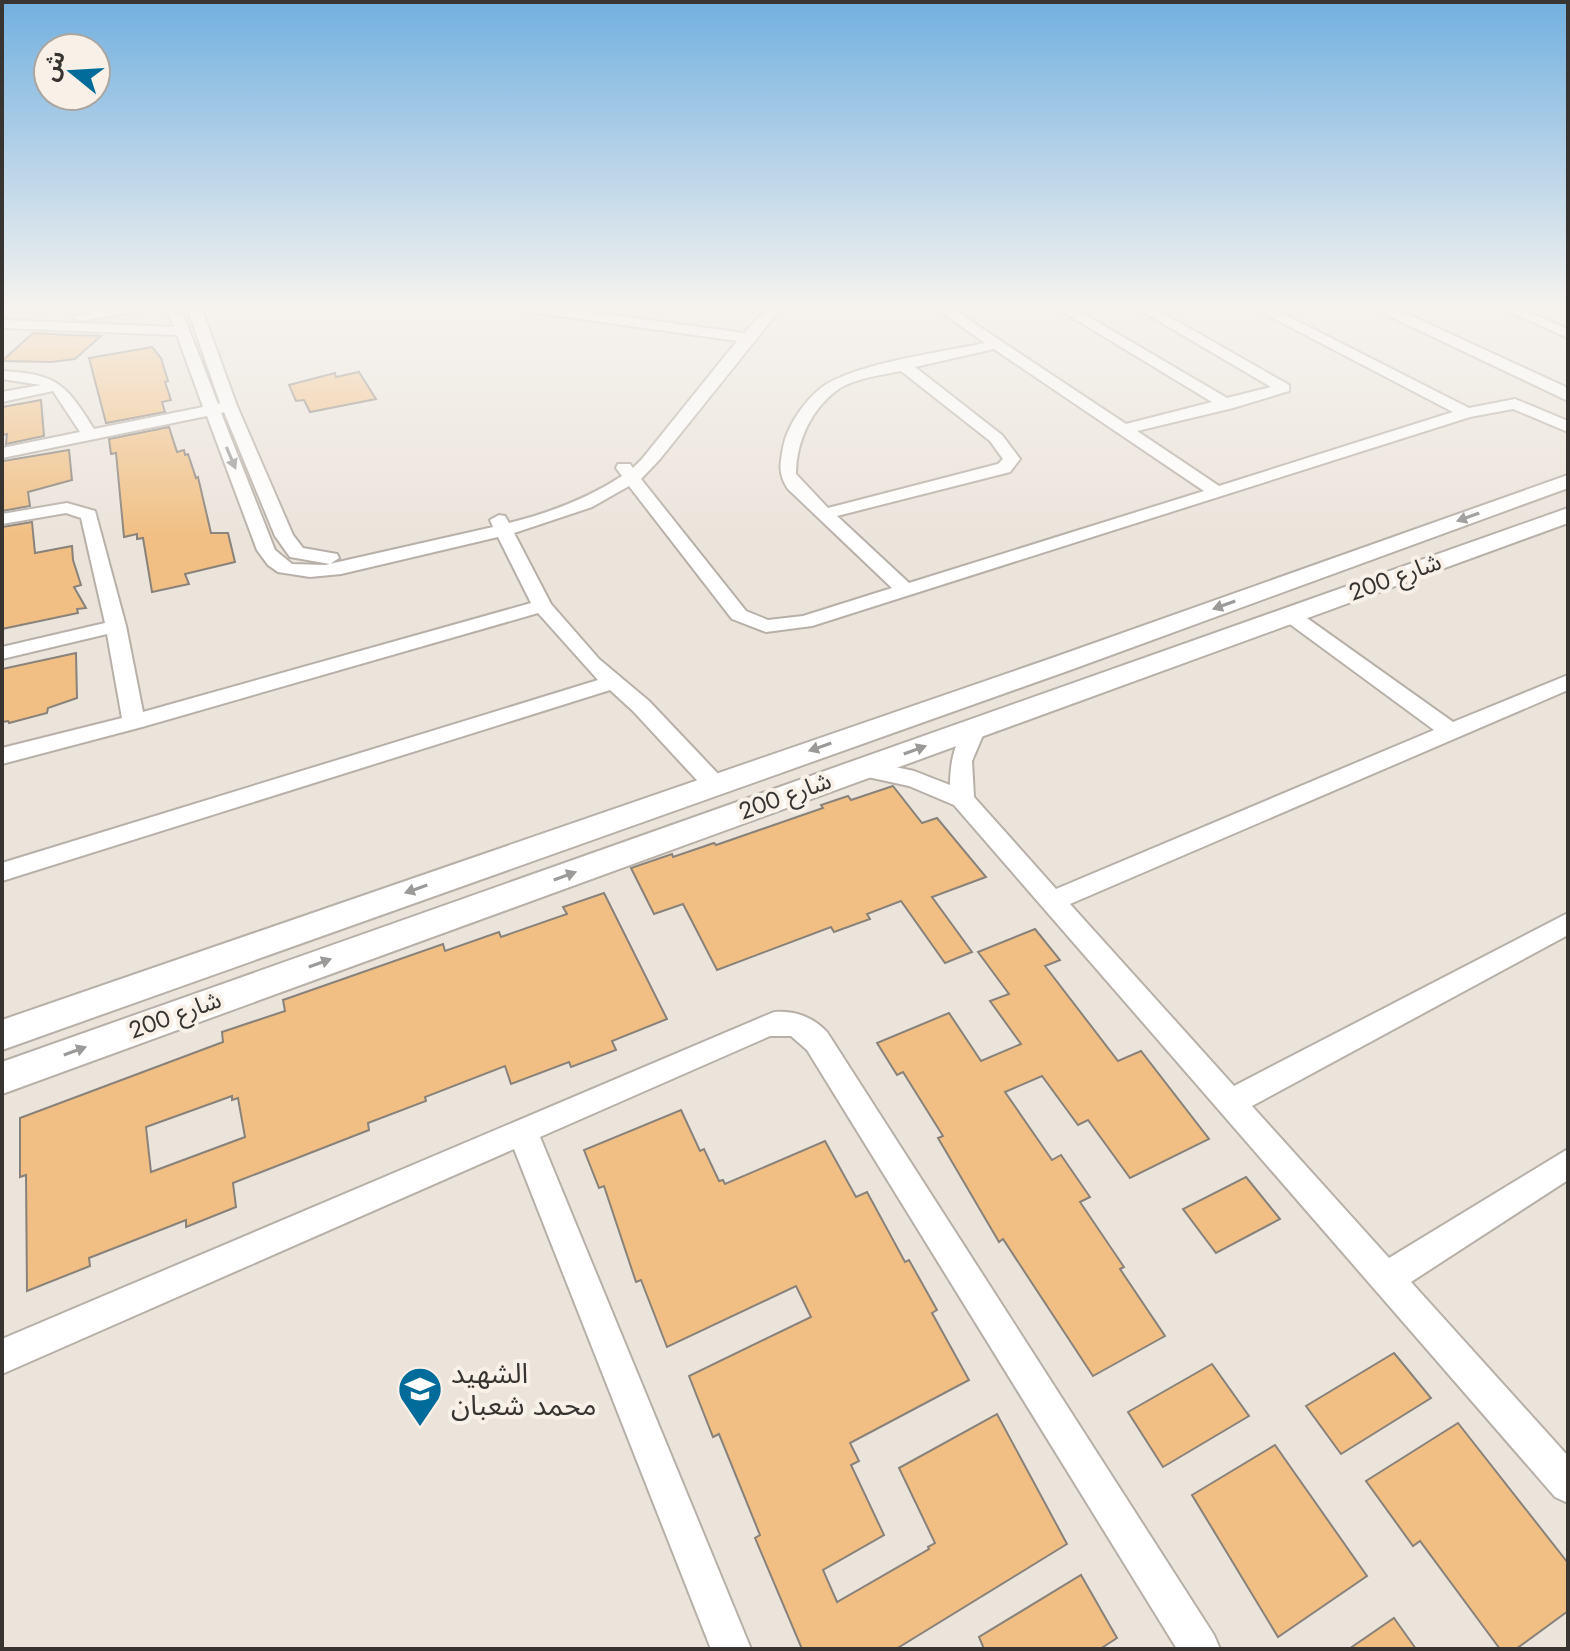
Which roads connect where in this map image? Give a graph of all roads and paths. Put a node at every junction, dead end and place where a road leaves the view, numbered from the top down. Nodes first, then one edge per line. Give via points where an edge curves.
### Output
1 (54, 384) edge
2 (208, 384) edge
3 (214, 384) edge
4 (700, 384) edge
5 (836, 384) edge
6 (927, 384) edge
7 (1057, 384) edge
8 (1193, 384) edge
9 (1277, 384) edge
10 (1410, 384) edge
11 (1548, 384) edge
12 (1549, 384) edge
13 (59, 386) junction
14 (1568, 393) edge
15 (2, 397) edge
16 (1228, 405) junction
17 (220, 408) junction
18 (1467, 413) junction
19 (1568, 427) edge
20 (1125, 429) junction
21 (90, 435) junction
22 (2, 453) edge
23 (628, 473) junction
24 (1568, 481) edge
25 (1216, 491) junction
26 (1526, 496) junction
27 (824, 514) junction
28 (1566, 516) edge
29 (2, 519) edge
30 (502, 525) junction
31 (906, 591) junction
32 (542, 606) junction
33 (1290, 615) junction
34 (116, 626) junction
35 (2, 653) edge
36 (1064, 663) junction
37 (613, 682) junction
38 (1568, 682) edge
39 (1091, 686) junction
40 (134, 722) junction
41 (975, 728) junction
42 (1451, 732) junction
43 (2, 756) edge
44 (862, 768) junction
45 (714, 784) junction
46 (962, 799) junction
47 (468, 870) junction
48 (2, 872) edge
49 (1052, 901) junction
50 (485, 904) junction
51 (1568, 923) edge
52 (2, 1035) edge
53 (2, 1078) edge
54 (1230, 1103) junction
55 (522, 1131) junction
56 (1568, 1163) edge
57 (1386, 1279) junction
58 (2, 1357) edge
59 (1568, 1484) edge
60 (731, 1649) edge
61 (1200, 1649) edge

1 - 13 street
2 - 17 street
3 - 17 street
4 - 23 street
5 - 27 street via 823,393 788,450 788,474 794,485
6 - 27 street via 996,438 1012,459 1004,468
7 - 20 street
8 - 16 street
9 - 16 street via 1284,388
10 - 18 street
11 - 14 street
12 - 14 street
13 - 15 street
13 - 21 street
16 - 20 street
17 - 21 street
17 - 30 street via 266,550 280,566 323,571
18 - 19 street via 1515,404
18 - 25 street
20 - 25 street
21 - 22 street
23 - 30 street via 590,501
23 - 31 street via 729,605 751,622 805,622
24 - 26 street, شارع 200
25 - 31 street
26 - 28 street
26 -> 36 street, شارع 200
27 - 31 street
28 - 33 street, شارع 200
29 - 34 street via 67,508 89,515
30 - 32 street
32 - 37 street
32 - 40 street
33 - 39 street, شارع 200
33 - 42 street
34 - 35 street
34 - 40 street
36 - 39 street
36 -> 45 street, شارع 200
37 - 45 street
37 - 48 street
38 - 42 street
39 - 41 street, شارع 200
40 - 43 street
44 -> 41 street, شارع 200
41 - 46 street via 961,761
42 - 49 street
44 - 46 street via 914,779
50 -> 44 street, شارع 200
45 - 47 street, شارع 200
46 - 49 street
47 - 50 street
47 -> 52 street, شارع 200
49 - 54 street
53 -> 50 street, شارع 200
51 - 54 street
54 - 57 street
55 - 58 street
55 - 60 street
55 - 61 street via 766,1025 789,1023 810,1033
56 - 57 street
57 - 59 street

